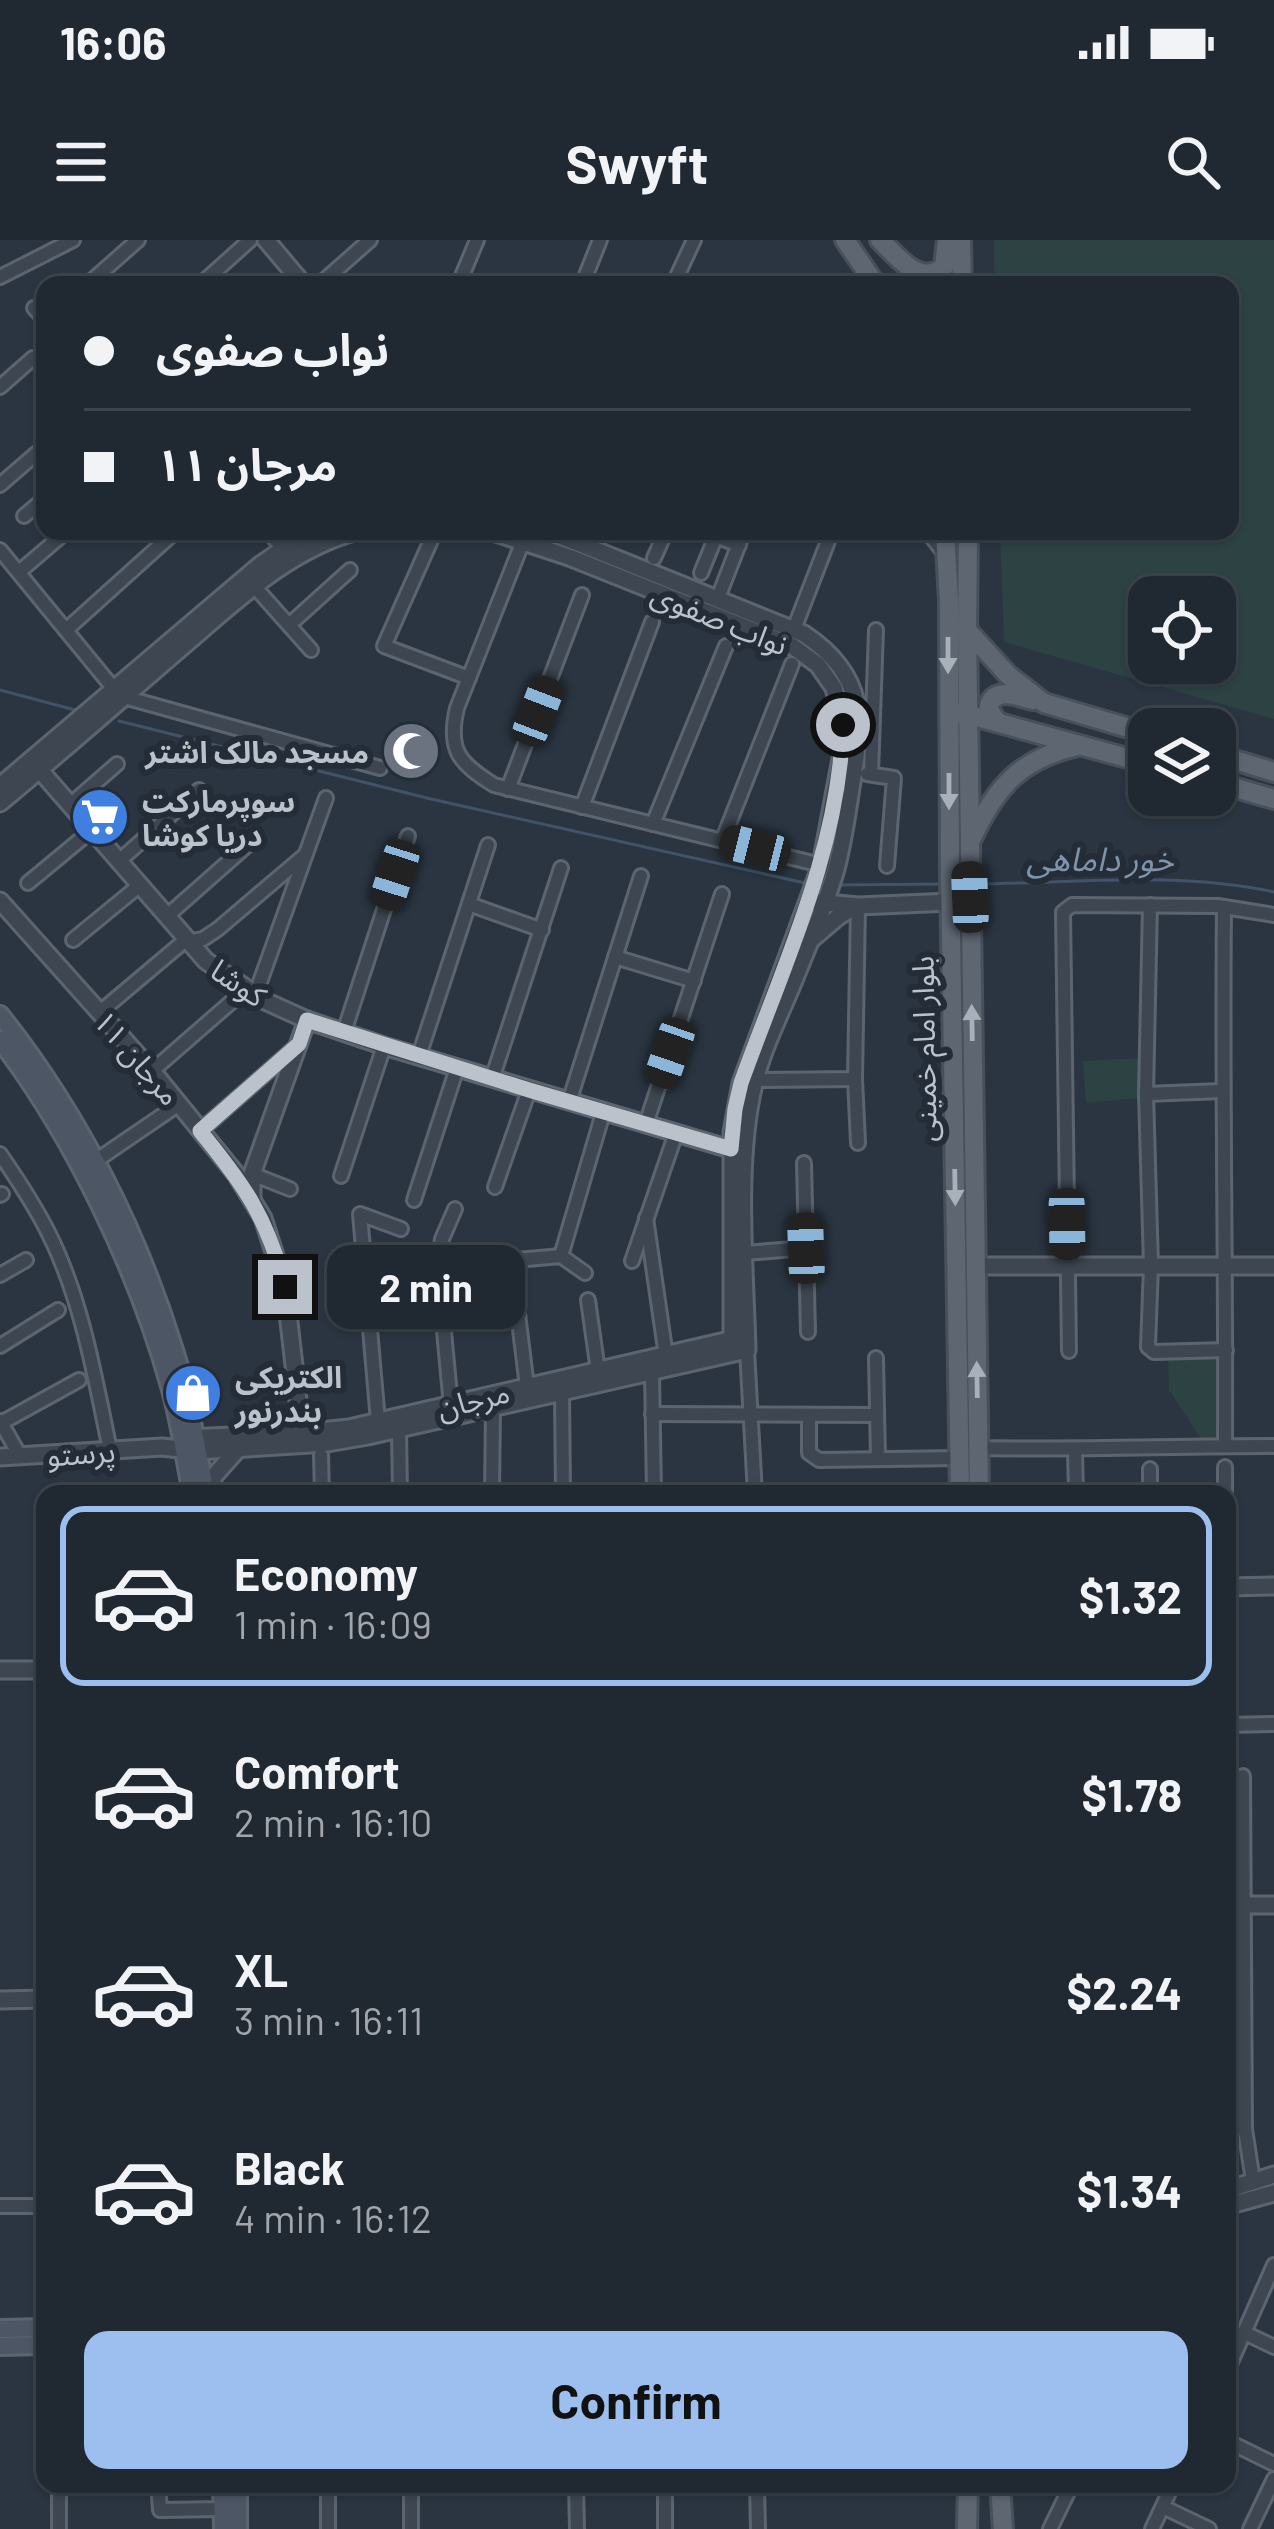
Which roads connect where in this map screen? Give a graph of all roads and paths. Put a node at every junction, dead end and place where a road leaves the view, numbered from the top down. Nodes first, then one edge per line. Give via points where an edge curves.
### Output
1 (73, 240) edge
2 (138, 240) edge
3 (250, 240) edge
4 (266, 240) edge
5 (370, 240) edge
6 (460, 240) edge
7 (600, 240) edge
8 (694, 240) edge
9 (845, 240) edge
10 (880, 240) edge
11 (947, 240) edge
12 (961, 240) edge
13 (474, 246) edge
14 (97, 276) edge
15 (210, 276) edge
16 (296, 276) edge
17 (329, 276) edge
18 (462, 276) dead end
19 (586, 276) edge
20 (677, 276) edge
21 (870, 276) edge
22 (962, 276) edge
23 (0, 277) edge
24 (33, 358) dead end
25 (0, 387) edge
26 (36, 454) edge
27 (0, 485) edge
28 (36, 505) edge
29 (24, 515) dead end
30 (57, 540) edge
31 (166, 540) edge
32 (276, 540) edge
33 (302, 540) edge
34 (334, 540) edge
35 (431, 540) edge
36 (520, 540) edge
37 (662, 540) edge
38 (708, 540) edge
39 (741, 540) edge
40 (829, 540) edge
41 (934, 540) edge
42 (945, 540) edge
43 (968, 540) edge
44 (523, 541) junction
45 (575, 544) edge
46 (283, 549) junction
47 (0, 550) edge
48 (946, 556) junction
49 (654, 558) dead end
50 (350, 570) dead end
51 (19, 572) junction
52 (701, 573) dead end
53 (244, 589) junction
54 (582, 596) dead end
55 (715, 607) junction
56 (652, 622) dead end
57 (289, 625) junction
58 (794, 629) junction
59 (66, 630) junction
60 (876, 630) dead end
61 (967, 630) junction
62 (726, 646) dead end
63 (311, 650) dead end
64 (792, 664) dead end
65 (469, 678) junction
66 (119, 693) junction
67 (1044, 703) junction
68 (948, 710) junction
69 (970, 714) junction
70 (997, 721) junction
71 (1128, 728) edge
72 (1082, 745) junction
73 (1128, 758) edge
74 (1236, 760) edge
75 (117, 764) dead end
76 (35, 765) junction
77 (380, 767) dead end
78 (1274, 772) edge
79 (862, 773) junction
80 (0, 786) edge
81 (1236, 788) edge
82 (508, 789) junction
83 (199, 790) dead end
84 (326, 798) dead end
85 (1274, 799) edge
86 (0, 803) edge
87 (70, 805) junction
88 (582, 807) junction
89 (652, 824) junction
90 (92, 830) junction
91 (408, 836) dead end
92 (723, 839) junction
93 (253, 842) dead end
94 (970, 842) junction
95 (488, 845) dead end
96 (305, 855) junction
97 (118, 861) junction
98 (886, 866) dead end
99 (561, 868) dead end
100 (827, 870) junction
101 (960, 872) junction
102 (641, 876) dead end
103 (28, 883) dead end
104 (140, 885) junction
105 (722, 894) dead end
106 (957, 898) junction
107 (817, 900) junction
108 (0, 901) edge
109 (469, 904) junction
110 (1150, 905) junction
111 (858, 906) junction
112 (1224, 907) junction
113 (1274, 915) edge
114 (167, 916) junction
115 (542, 929) junction
116 (73, 940) dead end
117 (188, 941) junction
118 (810, 941) junction
119 (615, 957) junction
120 (694, 981) junction
121 (250, 993) junction
122 (99, 1013) junction
123 (0, 1015) edge
124 (307, 1020) junction
125 (344, 1032) junction
126 (0, 1040) edge
127 (299, 1044) junction
128 (385, 1046) junction
129 (419, 1056) junction
130 (457, 1068) junction
131 (152, 1071) junction
132 (492, 1078) junction
133 (855, 1079) junction
134 (754, 1080) junction
135 (529, 1090) junction
136 (1222, 1091) junction
137 (1146, 1094) junction
138 (569, 1102) junction
139 (179, 1104) junction
140 (604, 1113) junction
141 (646, 1124) junction
142 (200, 1131) junction
143 (676, 1133) junction
144 (858, 1143) dead end
145 (738, 1151) junction
146 (0, 1154) edge
147 (94, 1162) junction
148 (804, 1163) dead end
149 (253, 1174) junction
150 (341, 1176) dead end
151 (495, 1187) dead end
152 (290, 1190) dead end
153 (252, 1199) junction
154 (414, 1200) dead end
155 (454, 1209) dead end
156 (646, 1218) junction
157 (401, 1228) dead end
158 (806, 1248) junction
159 (745, 1253) junction
160 (561, 1256) junction
161 (1274, 1256) edge
162 (26, 1260) dead end
163 (632, 1261) dead end
164 (975, 1266) junction
165 (1068, 1266) junction
166 (1151, 1266) junction
167 (1226, 1266) junction
168 (438, 1267) junction
169 (1273, 1269) edge
170 (585, 1273) dead end
171 (0, 1275) edge
172 (515, 1289) dead end
173 (588, 1300) dead end
174 (58, 1310) dead end
175 (808, 1332) dead end
176 (739, 1344) junction
177 (0, 1346) edge
178 (1226, 1350) junction
179 (1070, 1351) dead end
180 (666, 1356) junction
181 (876, 1358) dead end
182 (598, 1371) junction
183 (652, 1372) junction
184 (80, 1380) dead end
185 (562, 1392) junction
186 (528, 1393) junction
187 (451, 1406) junction
188 (493, 1408) junction
189 (652, 1414) junction
190 (751, 1414) junction
191 (877, 1415) junction
192 (803, 1416) junction
193 (378, 1421) junction
194 (1, 1422) edge
195 (399, 1429) junction
196 (302, 1439) junction
197 (189, 1445) junction
198 (1225, 1446) junction
199 (1274, 1446) edge
200 (979, 1448) junction
201 (238, 1449) junction
202 (110, 1450) junction
203 (1075, 1450) junction
204 (0, 1456) edge
205 (20, 1456) junction
206 (322, 1456) dead end
207 (960, 1458) junction
208 (878, 1459) junction
209 (1225, 1467) dead end
210 (1150, 1469) dead end
211 (191, 1485) edge
212 (205, 1485) edge
213 (211, 1485) edge
214 (322, 1485) edge
215 (400, 1485) edge
216 (492, 1485) edge
217 (563, 1485) edge
218 (654, 1485) edge
219 (754, 1485) edge
220 (960, 1485) edge
221 (979, 1485) edge
222 (1076, 1485) edge
223 (1150, 1485) edge
224 (1225, 1485) edge
225 (1274, 1586) edge
226 (1236, 1587) edge
227 (0, 1670) edge
228 (36, 1670) edge
229 (1274, 1724) edge
230 (1236, 1725) edge
231 (1243, 1776) dead end
232 (1236, 1889) edge
233 (1236, 1905) edge
234 (1274, 1905) edge
235 (1236, 1927) edge
236 (36, 1999) edge
237 (0, 2000) edge
238 (1236, 2129) edge
239 (1245, 2129) junction
240 (1274, 2175) edge
241 (1253, 2181) junction
242 (1236, 2187) edge
243 (1274, 2193) edge
244 (1236, 2204) edge
245 (0, 2206) edge
246 (36, 2206) edge
247 (1274, 2265) edge
248 (36, 2328) edge
249 (0, 2329) edge
250 (1245, 2332) junction
251 (1236, 2342) edge
252 (36, 2345) edge
253 (0, 2346) edge
254 (1274, 2347) edge
255 (1236, 2445) edge
256 (1274, 2464) edge
257 (1274, 2479) edge
258 (59, 2493) edge
259 (159, 2493) edge
260 (222, 2493) edge
261 (238, 2493) edge
262 (328, 2493) edge
263 (411, 2493) edge
264 (576, 2493) edge
265 (664, 2493) edge
266 (757, 2493) edge
267 (968, 2493) edge
268 (1001, 2493) edge
269 (1068, 2493) edge
270 (1169, 2493) edge
271 (1163, 2507) junction
272 (222, 2509) junction
273 (59, 2529) edge
274 (223, 2529) edge
275 (238, 2529) edge
276 (328, 2529) edge
277 (411, 2529) edge
278 (577, 2529) edge
279 (665, 2529) edge
280 (758, 2529) edge
281 (968, 2529) edge
282 (1003, 2529) edge
283 (1050, 2529) edge
284 (1152, 2529) edge
285 (1209, 2529) edge
286 (1250, 2529) edge

1 - 23 street
2 - 14 street
3 - 15 street
4 - 16 street
5 - 17 street
6 - 13 street
7 - 19 street
8 - 20 street
9 - 21 main road
10 - 11 main road via 920,274 944,267
12 - 22 main road
13 - 18 street
24 - 25 street
26 - 27 street
28 - 29 street
30 - 51 street
31 - 59 street
32 - 46 street
33 - 46 street
34 - 53 street
35 - 65 street via 385,646
36 - 44 street, نواب صفوی
37 - 49 street
38 - 52 street
39 - 55 street
40 - 58 street
41 - 48 street
42 - 48 main road, بلوار امام خمینی
43 - 61 main road, بلوار امام خمینی
44 - 45 street, نواب صفوی
44 - 65 street
45 - 55 street, نواب صفوی
46 - 53 street
47 - 51 street
48 -> 68 main road, بلوار امام خمینی
50 - 57 street
51 - 59 street
53 - 57 street
53 - 66 street
54 - 82 street
55 - 58 street, نواب صفوی
55 - 100 street, نواب صفوی via 799,650 834,688 842,753
56 - 88 street
57 - 63 street
58 - 79 street, نواب صفوی via 830,655 854,695
59 - 66 street
60 - 79 street
61 - 67 main road
61 - 69 main road, بلوار امام خمینی
62 - 89 street
64 - 92 street
65 - 82 street via 451,733 455,751 471,770
66 - 76 street
66 - 77 street
67 - 70 main road via 998,694 989,705
67 - 71 main road
68 - 69 main road
68 -> 101 main road, بلوار امام خمینی
69 - 70 main road
69 - 94 main road, بلوار امام خمینی
70 - 72 main road
72 - 73 main road
72 - 94 main road via 1005,783
74 - 78 main road
75 - 87 street
76 - 80 street
76 - 86 street
76 - 87 street, کوشا
79 - 98 street via 894,778
79 - 100 street, نواب صفوی
81 - 85 main road
82 - 88 street
83 - 97 street
84 - 96 street
87 - 90 street, کوشا
88 - 89 street
89 - 92 street
90 - 97 street, کوشا
90 - 103 street
91 - 125 street
92 - 100 street
93 - 114 street
94 - 101 main road, بلوار امام خمینی
95 - 109 street
96 - 117 street via 218,929
96 - 121 street
97 - 104 street, کوشا
99 - 115 street
100 - 107 street, نواب صفوی
101 - 106 main road, بلوار امام خمینی
102 - 119 street
104 - 114 street, کوشا
104 - 116 street
105 - 120 street
106 - 111 street
164 -> 106 main road, بلوار امام خمینی
106 -> 207 main road, بلوار امام خمینی
107 - 111 street
107 - 118 street, نواب صفوی
107 - 145 street, نواب صفوی via 741,1083
108 - 122 street, مرجان ۱۱
109 - 115 street
109 - 129 street
110 - 112 street
110 - 137 street
110 - 165 street via 1063,912
111 - 118 street
111 - 133 street
112 - 113 street
112 - 136 street
114 - 117 street, کوشا
115 - 132 street
117 - 121 street, کوشا
117 - 122 street
118 - 134 street, نواب صفوی
119 - 120 street
119 - 138 street
120 - 141 street
121 - 124 street, کوشا
121 - 131 street
122 - 131 street, مرجان ۱۱
123 - 147 main road
124 - 125 street, کوشا
124 - 127 street
125 - 128 street, کوشا
126 - 197 main road via 106,1218
127 - 142 street
127 - 149 street
128 - 129 street, کوشا
128 - 150 street
129 - 130 street, کوشا
130 - 132 street, کوشا
130 - 154 street
131 - 139 street, مرجان ۱۱
132 - 135 street, کوشا
133 - 134 street
133 - 144 street
134 - 145 street, نواب صفوی
135 - 138 street, کوشا
135 - 151 street
136 - 137 street
136 - 167 street
137 - 166 street
138 - 140 street, کوشا
139 - 142 street, مرجان ۱۱
139 - 147 street
140 - 141 street, کوشا
140 - 160 street
141 - 143 street, کوشا
142 - 153 street, مرجان ۱۱
143 - 145 street, کوشا
143 - 156 street
145 - 159 street, نواب صفوی
145 - 176 street, نواب صفوی
146 - 202 street via 70,1286
147 - 197 main road via 175,1352
148 - 158 street
149 - 152 street
149 - 153 street
153 - 196 street, مرجان ۱۱ via 285,1287
155 - 168 street
156 - 163 street
156 - 180 street
157 - 193 street via 360,1214
158 - 159 street
158 - 175 street
159 - 176 street, نواب صفوی
160 - 168 street
160 - 170 street
161 - 169 street
162 - 171 street
164 - 165 street
200 -> 164 main road, بلوار امام خمینی
165 - 166 street
165 - 179 street
166 - 167 street
166 - 178 street via 1150,1351
167 - 169 street
167 - 178 street
168 - 187 street
172 - 186 street
173 - 182 street
174 - 177 street
176 - 180 street, مرجان
176 - 183 street, مرجان
176 - 190 street
178 - 198 street
180 - 182 street, مرجان
181 - 191 street
182 - 186 street, مرجان
183 - 185 street, مرجان
183 - 189 street
184 - 194 street
185 - 186 street, مرجان
185 - 217 street
186 - 187 street, مرجان
186 - 188 street, مرجان
187 - 193 street, مرجان
188 - 195 street, مرجان
188 - 216 street
189 - 190 street
189 - 218 street
190 - 192 street
190 - 219 street
191 - 192 street
191 - 208 street
192 - 208 street via 809,1453 819,1460
193 - 196 street, مرجان
194 - 205 street
195 - 196 street, مرجان via 327,1443
195 - 215 street
196 - 197 street, مرجان
196 - 201 street, مرجان
197 - 201 street, مرجان
197 - 202 street, پرستو
197 - 211 main road
197 - 212 main road
198 - 199 street
198 - 203 street
200 - 203 street
200 - 221 main road, بلوار امام خمینی
201 - 213 street
202 - 205 street, پرستو
203 - 222 street
204 - 205 street, پرستو
206 - 214 street
207 - 208 street
207 - 220 main road, بلوار امام خمینی
209 - 224 street
210 - 223 street
225 - 226 street
227 - 228 street
229 - 230 street
231 - 232 street
233 - 234 street
235 - 239 street
236 - 237 street
238 - 239 street
239 - 241 street
240 - 241 street
241 - 242 street
243 - 244 street
245 - 246 street
247 - 250 street
248 - 249 main road
250 - 251 street
250 - 254 street
252 - 253 main road
255 - 256 street
257 - 286 street
258 - 273 street
259 - 272 street via 160,2510
260 - 272 main road
261 - 275 main road
262 - 276 street
263 - 277 street
264 - 278 street
265 - 279 street
266 - 280 street
267 - 281 main road
268 - 282 main road
269 - 283 street
270 - 271 street
271 - 284 street
271 - 285 street
272 - 274 main road

